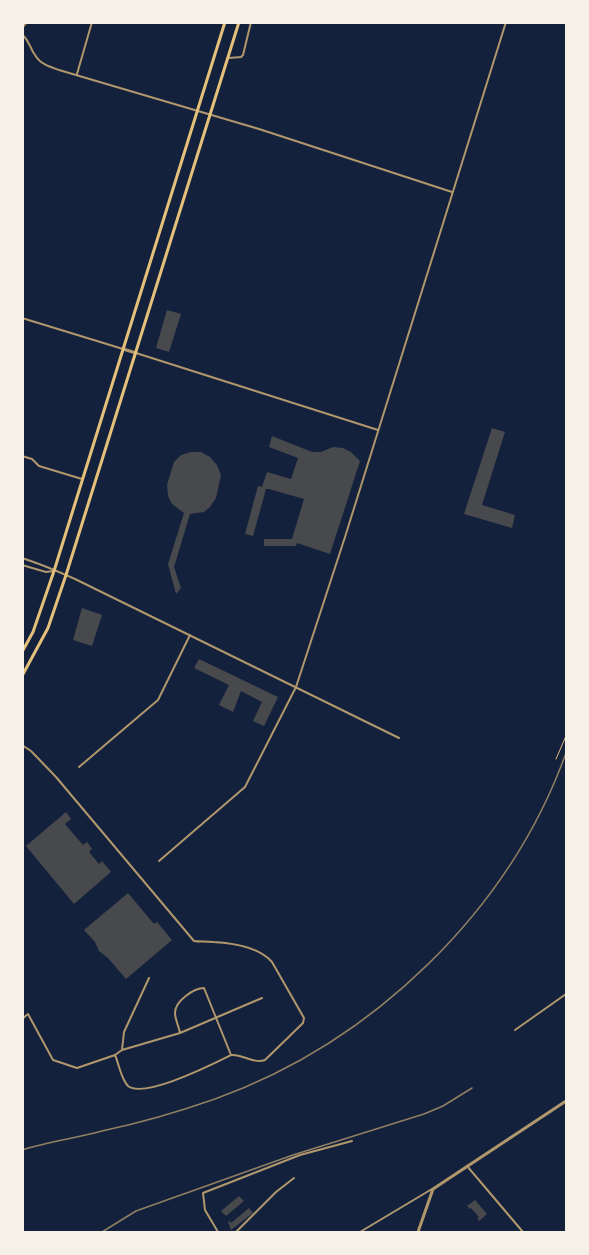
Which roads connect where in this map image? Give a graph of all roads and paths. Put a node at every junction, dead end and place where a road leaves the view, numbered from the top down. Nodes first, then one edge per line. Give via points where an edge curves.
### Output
1 (27, 22) edge
2 (92, 22) edge
3 (225, 22) edge
4 (239, 22) edge
5 (251, 22) edge
6 (506, 22) edge
7 (22, 28) edge
8 (22, 34) edge
9 (228, 58) junction
10 (77, 74) junction
11 (197, 112) junction
12 (210, 115) junction
13 (453, 192) junction
14 (22, 318) edge
15 (123, 349) junction
16 (135, 353) junction
17 (378, 430) junction
18 (22, 456) edge
19 (82, 479) junction
20 (22, 558) edge
21 (22, 565) edge
22 (54, 571) junction
23 (66, 575) junction
24 (190, 635) junction
25 (22, 652) edge
26 (22, 676) edge
27 (296, 687) junction
28 (567, 736) edge
29 (399, 738) dead end
30 (22, 746) edge
31 (556, 759) dead end
32 (79, 767) dead end
33 (159, 861) dead end
34 (150, 978) dead end
35 (567, 994) edge
36 (262, 998) dead end
37 (22, 1019) edge
38 (217, 1019) junction
39 (514, 1030) dead end
40 (180, 1033) junction
41 (122, 1050) junction
42 (115, 1055) junction
43 (231, 1055) junction
44 (567, 1101) edge
45 (352, 1141) dead end
46 (467, 1167) junction
47 (294, 1178) dead end
48 (433, 1189) junction
49 (218, 1233) edge
50 (237, 1233) edge
51 (360, 1233) edge
52 (418, 1233) edge
53 (523, 1233) edge

1 - 7 street
2 - 10 street
3 - 11 main road
4 - 9 main road
5 - 9 street via 243,55
6 - 13 street
8 - 10 street via 45,65
9 - 12 main road
10 - 11 street
11 - 12 street
11 - 15 main road
12 - 13 street
12 - 16 main road
13 - 17 street
14 - 15 street
15 - 16 street
15 - 19 main road
16 - 17 street
16 - 23 main road
17 - 27 street
18 - 19 street via 39,466
19 - 22 main road
20 - 22 street
21 - 22 street via 46,573
22 - 23 street
22 - 25 main road
23 - 24 street
23 - 26 main road via 48,628
24 - 27 street
24 - 32 street via 158,700
27 - 29 street
27 - 33 street via 245,787
28 - 31 path
30 - 43 street via 56,777 194,941 255,950 272,962 304,1020 265,1060
34 - 41 street via 124,1032
35 - 39 street
36 - 38 street
37 - 42 street via 28,1014 55,1062 77,1068
38 - 40 street
38 - 40 street via 205,989 198,988 178,1003 174,1014
38 - 43 street
40 - 41 street
41 - 42 street
42 - 43 street via 128,1085 139,1089 174,1081
44 - 46 street
45 - 49 street via 300,1155 203,1193 205,1210
46 - 48 street
46 - 53 street
47 - 50 street
48 - 51 street
48 - 52 street

